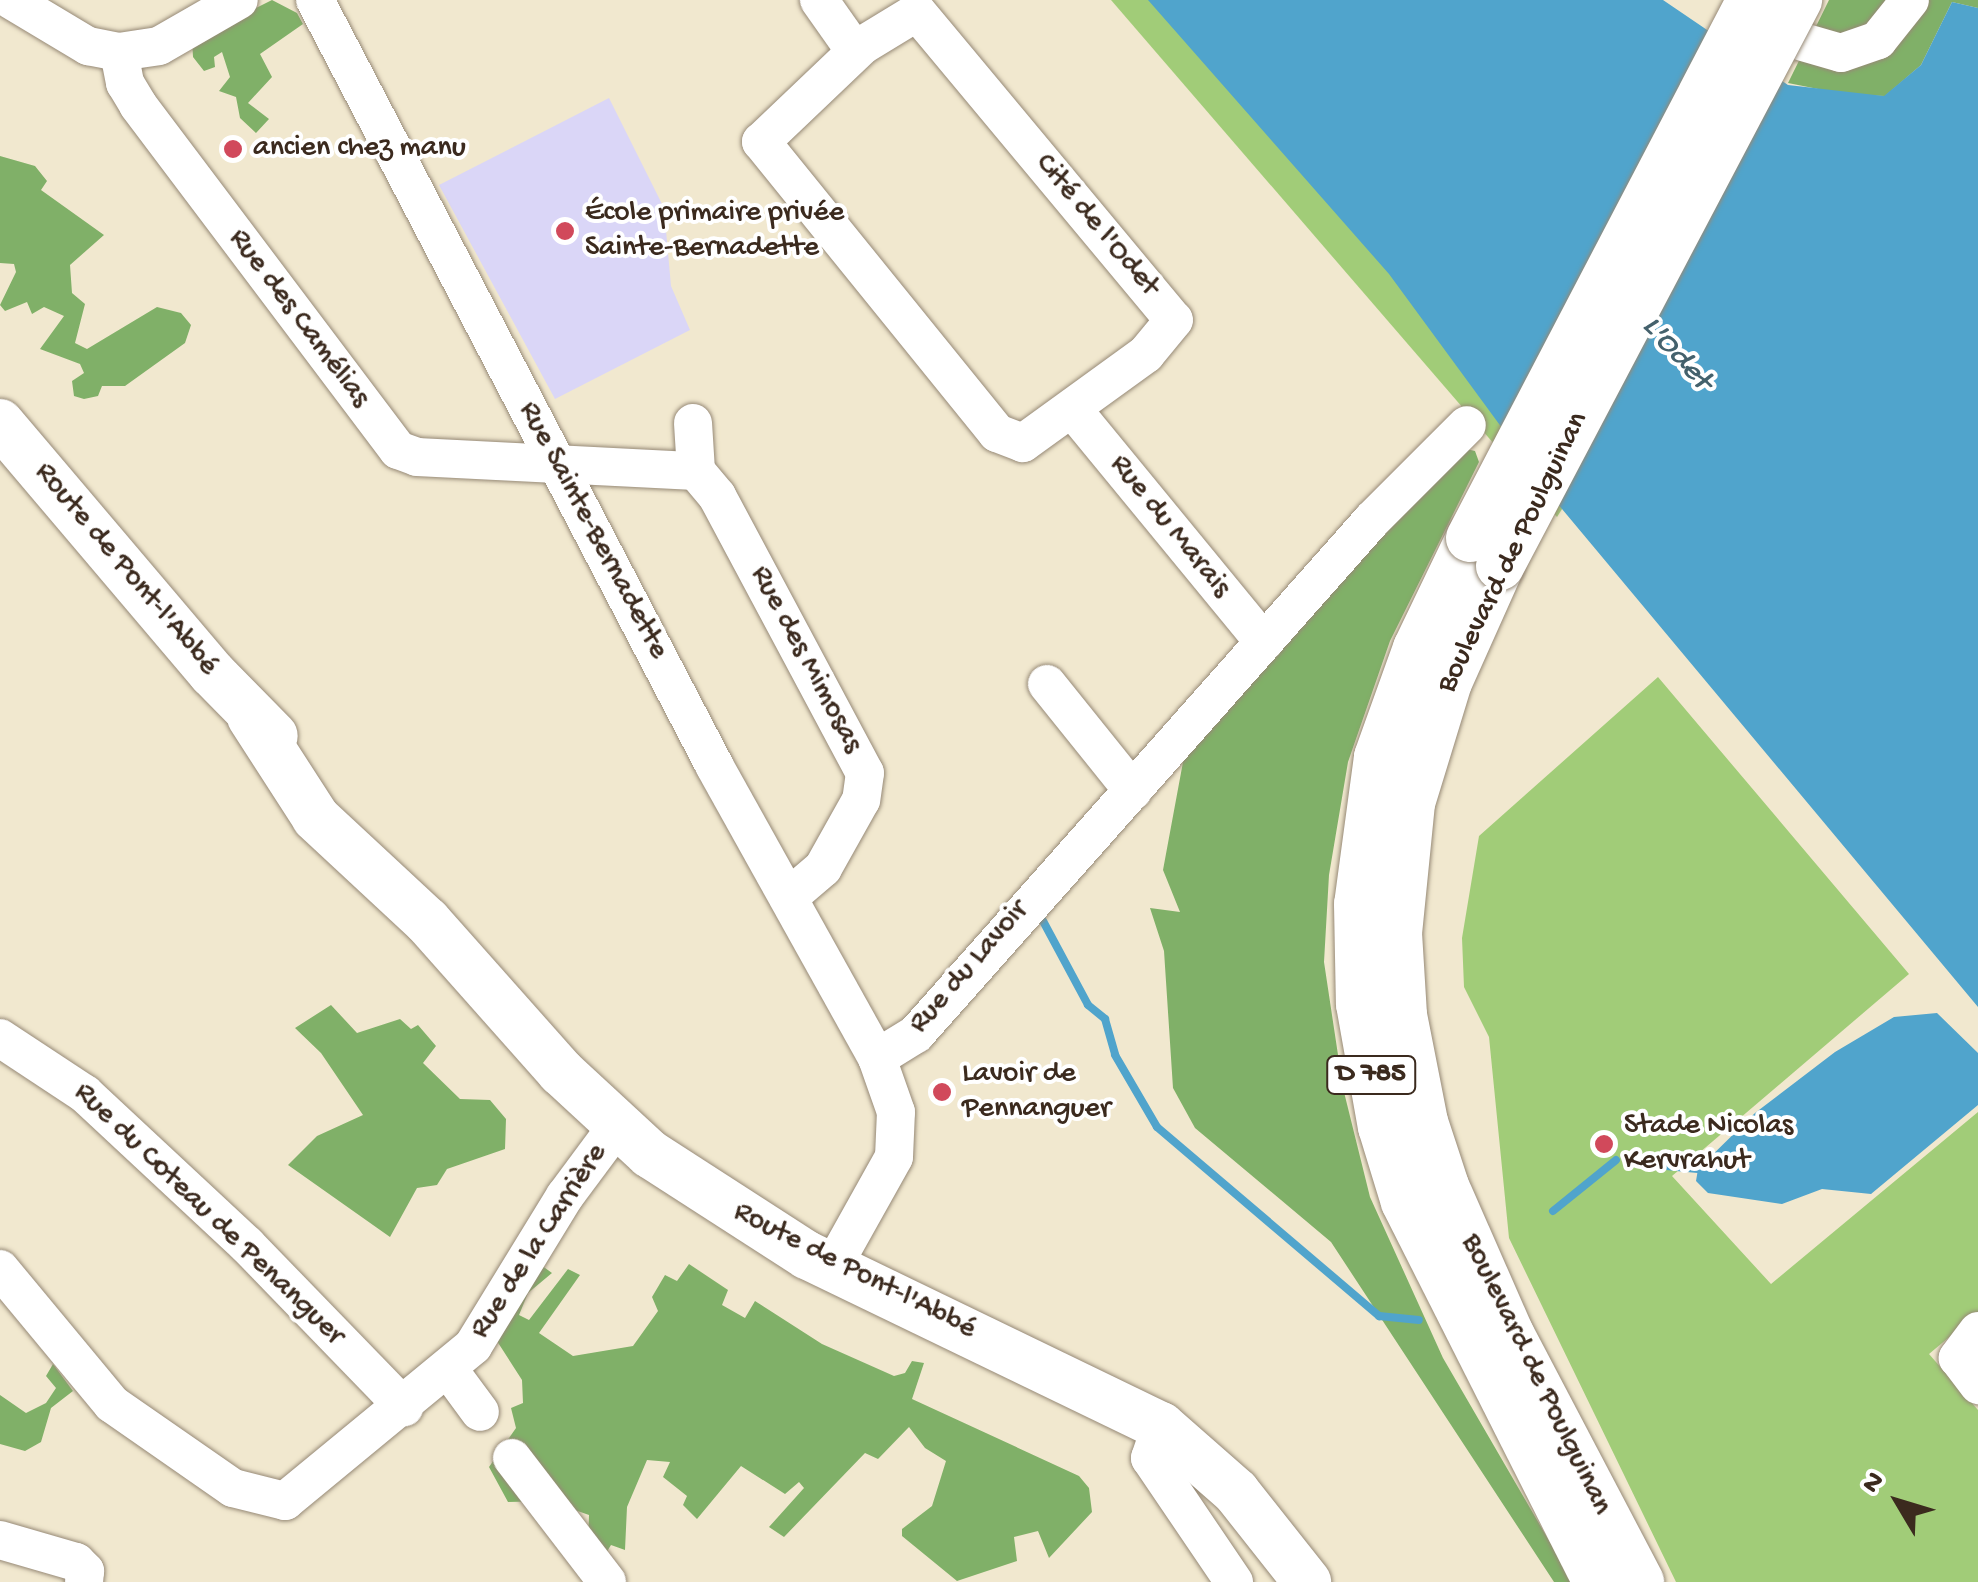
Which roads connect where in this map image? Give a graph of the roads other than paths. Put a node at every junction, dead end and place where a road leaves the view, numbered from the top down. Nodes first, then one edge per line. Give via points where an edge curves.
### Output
1 (11, 0) edge
2 (239, 0) edge
3 (314, 0) edge
4 (819, 0) edge
5 (1749, 0) edge
6 (1798, 0) edge
7 (1910, 0) edge
8 (855, 51) junction
9 (119, 52) junction
10 (1074, 411) junction
11 (0, 423) edge
12 (693, 423) dead end
13 (1467, 425) dead end
14 (556, 462) junction
15 (696, 472) junction
16 (1485, 552) junction
17 (1264, 642) junction
18 (1047, 684) dead end
19 (1132, 791) junction
20 (789, 897) junction
21 (0, 1038) edge
22 (877, 1058) junction
23 (617, 1126) junction
24 (832, 1268) junction
25 (0, 1269) edge
26 (1978, 1331) edge
27 (449, 1370) junction
28 (1978, 1385) edge
29 (404, 1407) junction
30 (480, 1412) dead end
31 (1161, 1426) junction
32 (512, 1458) dead end
33 (0, 1540) edge
34 (84, 1582) edge
35 (607, 1582) edge
36 (1234, 1582) edge
37 (1307, 1582) edge
38 (1597, 1582) edge
39 (1640, 1582) edge

1 - 9 street via 88,46
2 - 9 street via 159,46
3 - 14 street, Rue Sainte-Bernadette
4 - 8 street
5 - 7 street via 1789,38 1834,53 1878,40
5 - 16 main road, Boulevard de Poulguinan / D 785, bridge
6 - 16 main road, Boulevard de Poulguinan / D 785, bridge
8 - 10 street, Cité de l'Odet via 761,142 1005,440 1023,443
8 - 10 street, Cité de l'Odet via 917,12 1171,314 1173,327 1164,338
9 - 14 street, Rue des Camélias via 124,83 138,106 398,450 417,457
10 - 17 street, Rue du Marais
11 - 23 main road, Route de Pont-l'Abbé via 251,717 341,796 427,921
12 - 15 street
13 - 17 street, Rue du Lavoir
14 - 15 street
14 - 20 street, Rue Sainte-Bernadette
15 - 20 street, Rue des Mimosas via 717,496 864,773 864,792 823,868
16 - 38 main road, Boulevard de Poulguinan / D 785 via 1417,648 1378,758 1358,904 1360,1004 1382,1127 1405,1202
16 - 39 main road, Boulevard de Poulguinan / D 785 via 1411,803 1398,933 1403,1015 1424,1122 1445,1186 1510,1334
17 - 19 street, Rue du Lavoir
18 - 19 street
19 - 22 street, Rue du Lavoir via 916,1034
20 - 22 street, Rue Sainte-Bernadette
21 - 29 street, Rue du Coteau de Penanguer via 85,1094 247,1245
22 - 24 street via 896,1112 894,1157
23 - 24 main road, Route de Pont-l'Abbé via 714,1200
23 - 27 street, Rue de la Carrière via 565,1196 494,1319
24 - 31 main road, Route de Pont-l'Abbé
25 - 29 street, Rue de la Carrière via 112,1404 250,1496 285,1501
26 - 28 street via 1958,1358
27 - 29 street, Rue de la Carrière
27 - 30 street
31 - 36 street via 1150,1458
31 - 37 main road, Route de Pont-l'Abbé via 1236,1492
32 - 35 street
33 - 34 street via 76,1562 86,1571

